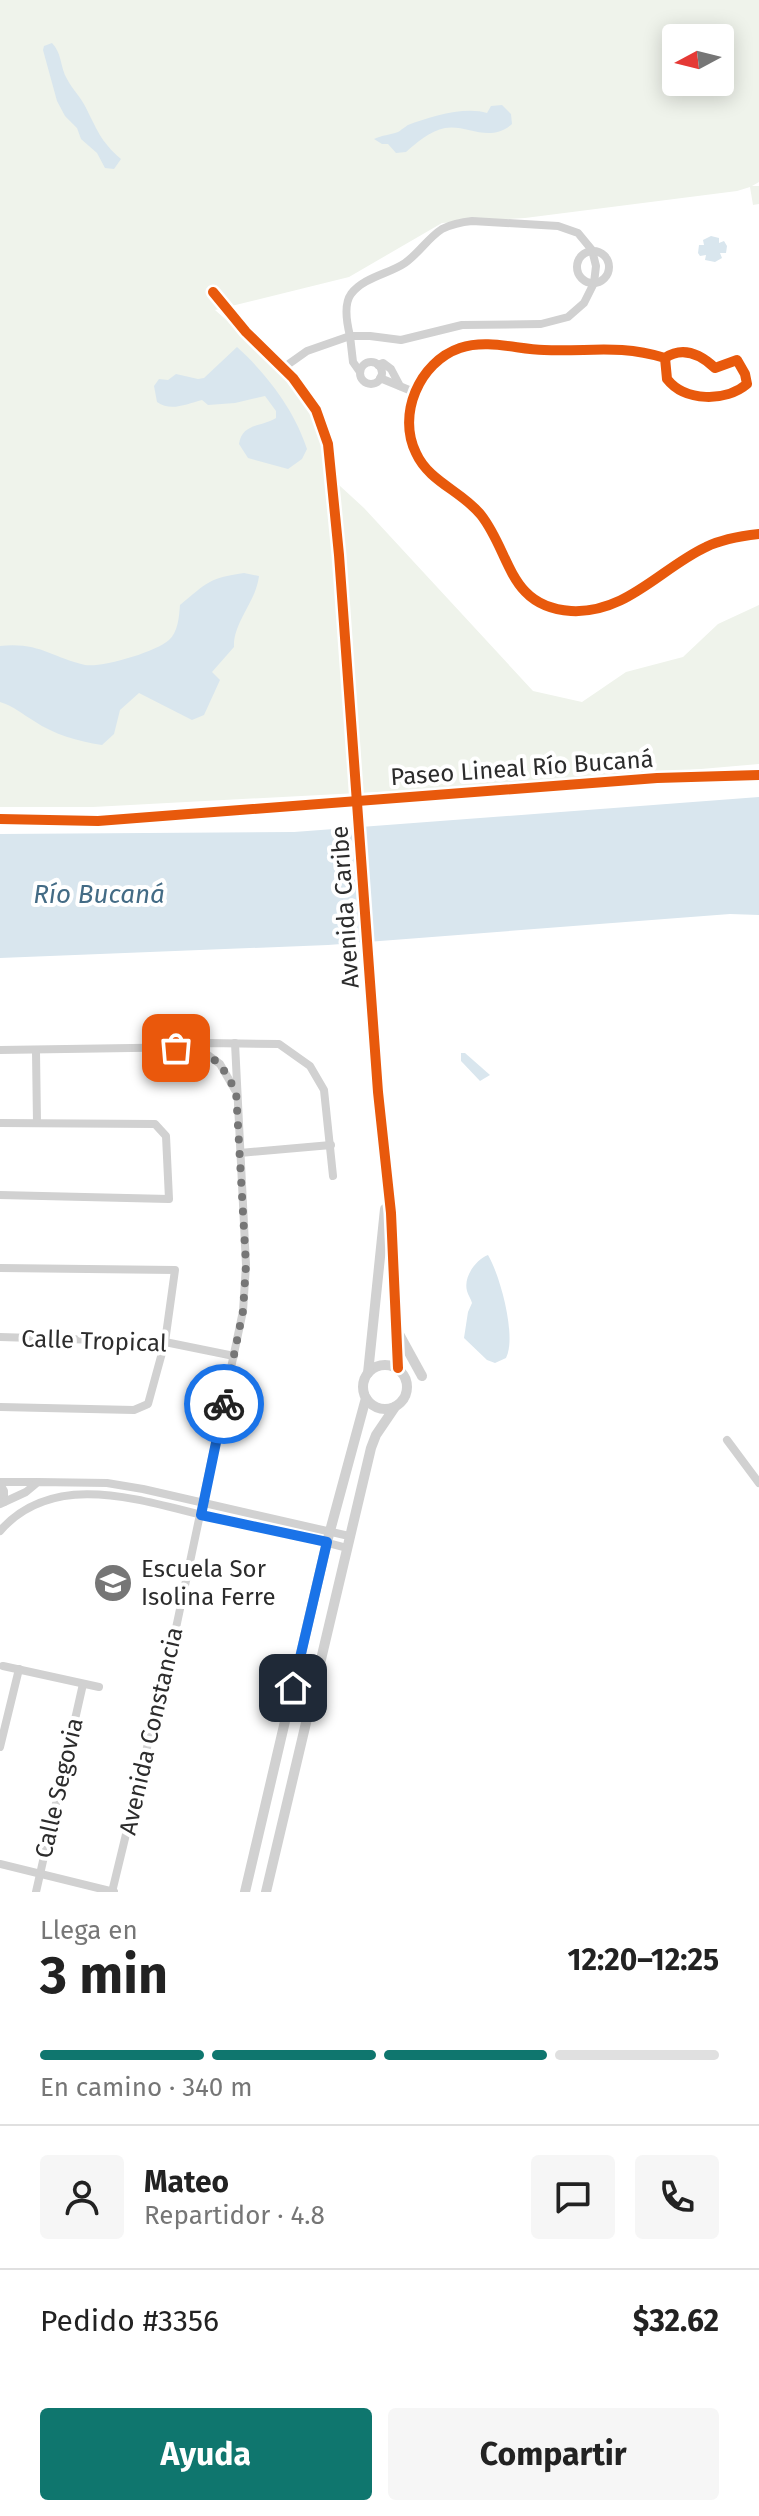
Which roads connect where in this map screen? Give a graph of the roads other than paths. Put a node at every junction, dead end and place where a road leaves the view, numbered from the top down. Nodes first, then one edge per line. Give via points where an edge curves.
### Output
1 (592, 250) junction
2 (594, 283) junction
3 (213, 292) dead end
4 (350, 336) junction
5 (665, 358) junction
6 (378, 365) junction
7 (283, 368) junction
8 (360, 372) junction
9 (380, 378) junction
10 (400, 387) junction
11 (414, 392) junction
12 (759, 534) edge
13 (235, 1043) junction
14 (197, 1047) junction
15 (0, 1050) edge
16 (36, 1052) junction
17 (236, 1091) junction
18 (0, 1123) edge
19 (37, 1123) junction
20 (331, 1145) junction
21 (240, 1153) junction
22 (333, 1176) dead end
23 (387, 1187) junction
24 (0, 1195) edge
25 (0, 1268) edge
26 (397, 1328) junction
27 (0, 1337) edge
28 (165, 1342) junction
29 (234, 1356) junction
30 (398, 1368) junction
31 (368, 1373) junction
32 (422, 1376) dead end
33 (366, 1398) junction
34 (0, 1407) edge
35 (395, 1407) junction
36 (727, 1440) dead end
37 (38, 1482) junction
38 (0, 1483) edge
39 (759, 1483) edge
40 (2, 1503) edge
41 (203, 1503) junction
42 (201, 1515) junction
43 (0, 1531) edge
44 (328, 1537) junction
45 (348, 1542) junction
46 (3, 1666) dead end
47 (19, 1669) junction
48 (83, 1684) junction
49 (99, 1687) dead end
50 (0, 1747) edge
51 (0, 1864) edge
52 (40, 1875) junction
53 (36, 1892) edge
54 (113, 1892) edge
55 (245, 1892) edge
56 (266, 1892) edge

1 - 2 street
1 - 2 street via 602,253 610,267 606,277
1 - 2 street via 582,254 577,270 582,279
1 - 4 street via 582,236 562,227 472,221 451,225 403,264 351,293
2 - 4 street via 576,311 547,323 462,325 401,340
3 - 7 street, Avenida Caribe
4 - 7 street via 307,351
4 - 8 street via 353,362
5 - 5 street via 667,379 694,395 713,398 747,384 737,360 715,368 693,353 675,352
5 - 11 street via 631,349 482,344 445,356
6 - 8 street via 365,364
6 - 9 street
6 - 10 street via 389,366
7 - 23 street, Avenida Caribe via 316,410 328,444
8 - 9 street via 368,384
9 - 10 street
10 - 11 street
11 - 12 street via 409,431 420,462 481,514 512,576 551,607 576,611 618,602 706,547
13 - 14 street
13 - 17 street, Avenida Constancia
13 - 20 street via 279,1044 310,1066 324,1090
14 - 16 street
14 - 17 street via 220,1064
15 - 16 street
16 - 19 street
17 - 21 street, Avenida Constancia
18 - 19 street
19 - 24 street via 155,1124 166,1136 169,1199
20 - 21 street
20 - 22 street
21 - 29 street, Avenida Constancia via 246,1265
23 - 26 street, Avenida Caribe
23 - 31 street, Avenida Caribe
25 - 28 street via 175,1270
26 - 30 street, Avenida Caribe
26 - 32 street
27 - 28 street, Calle Tropical
28 - 29 street, Calle Tropical
28 - 34 street via 148,1404 134,1410
29 - 41 street, Avenida Constancia
30 - 31 street via 378,1366
30 - 35 street via 407,1386
31 - 33 street via 363,1385
33 - 35 street via 382,1409
33 - 44 street
35 - 45 street via 371,1448
36 - 39 street
37 - 38 street
37 - 40 street
37 - 41 street via 107,1483
38 - 40 street
41 - 42 street, Avenida Constancia
41 - 44 street
42 - 43 street via 94,1493 49,1500
42 - 44 street
42 - 54 street, Avenida Constancia
44 - 45 street
44 - 55 street
45 - 56 street
46 - 47 street
47 - 48 street
47 - 50 street
48 - 49 street
48 - 52 street, Calle Segovia
51 - 52 street
52 - 53 street, Calle Segovia
52 - 54 street

